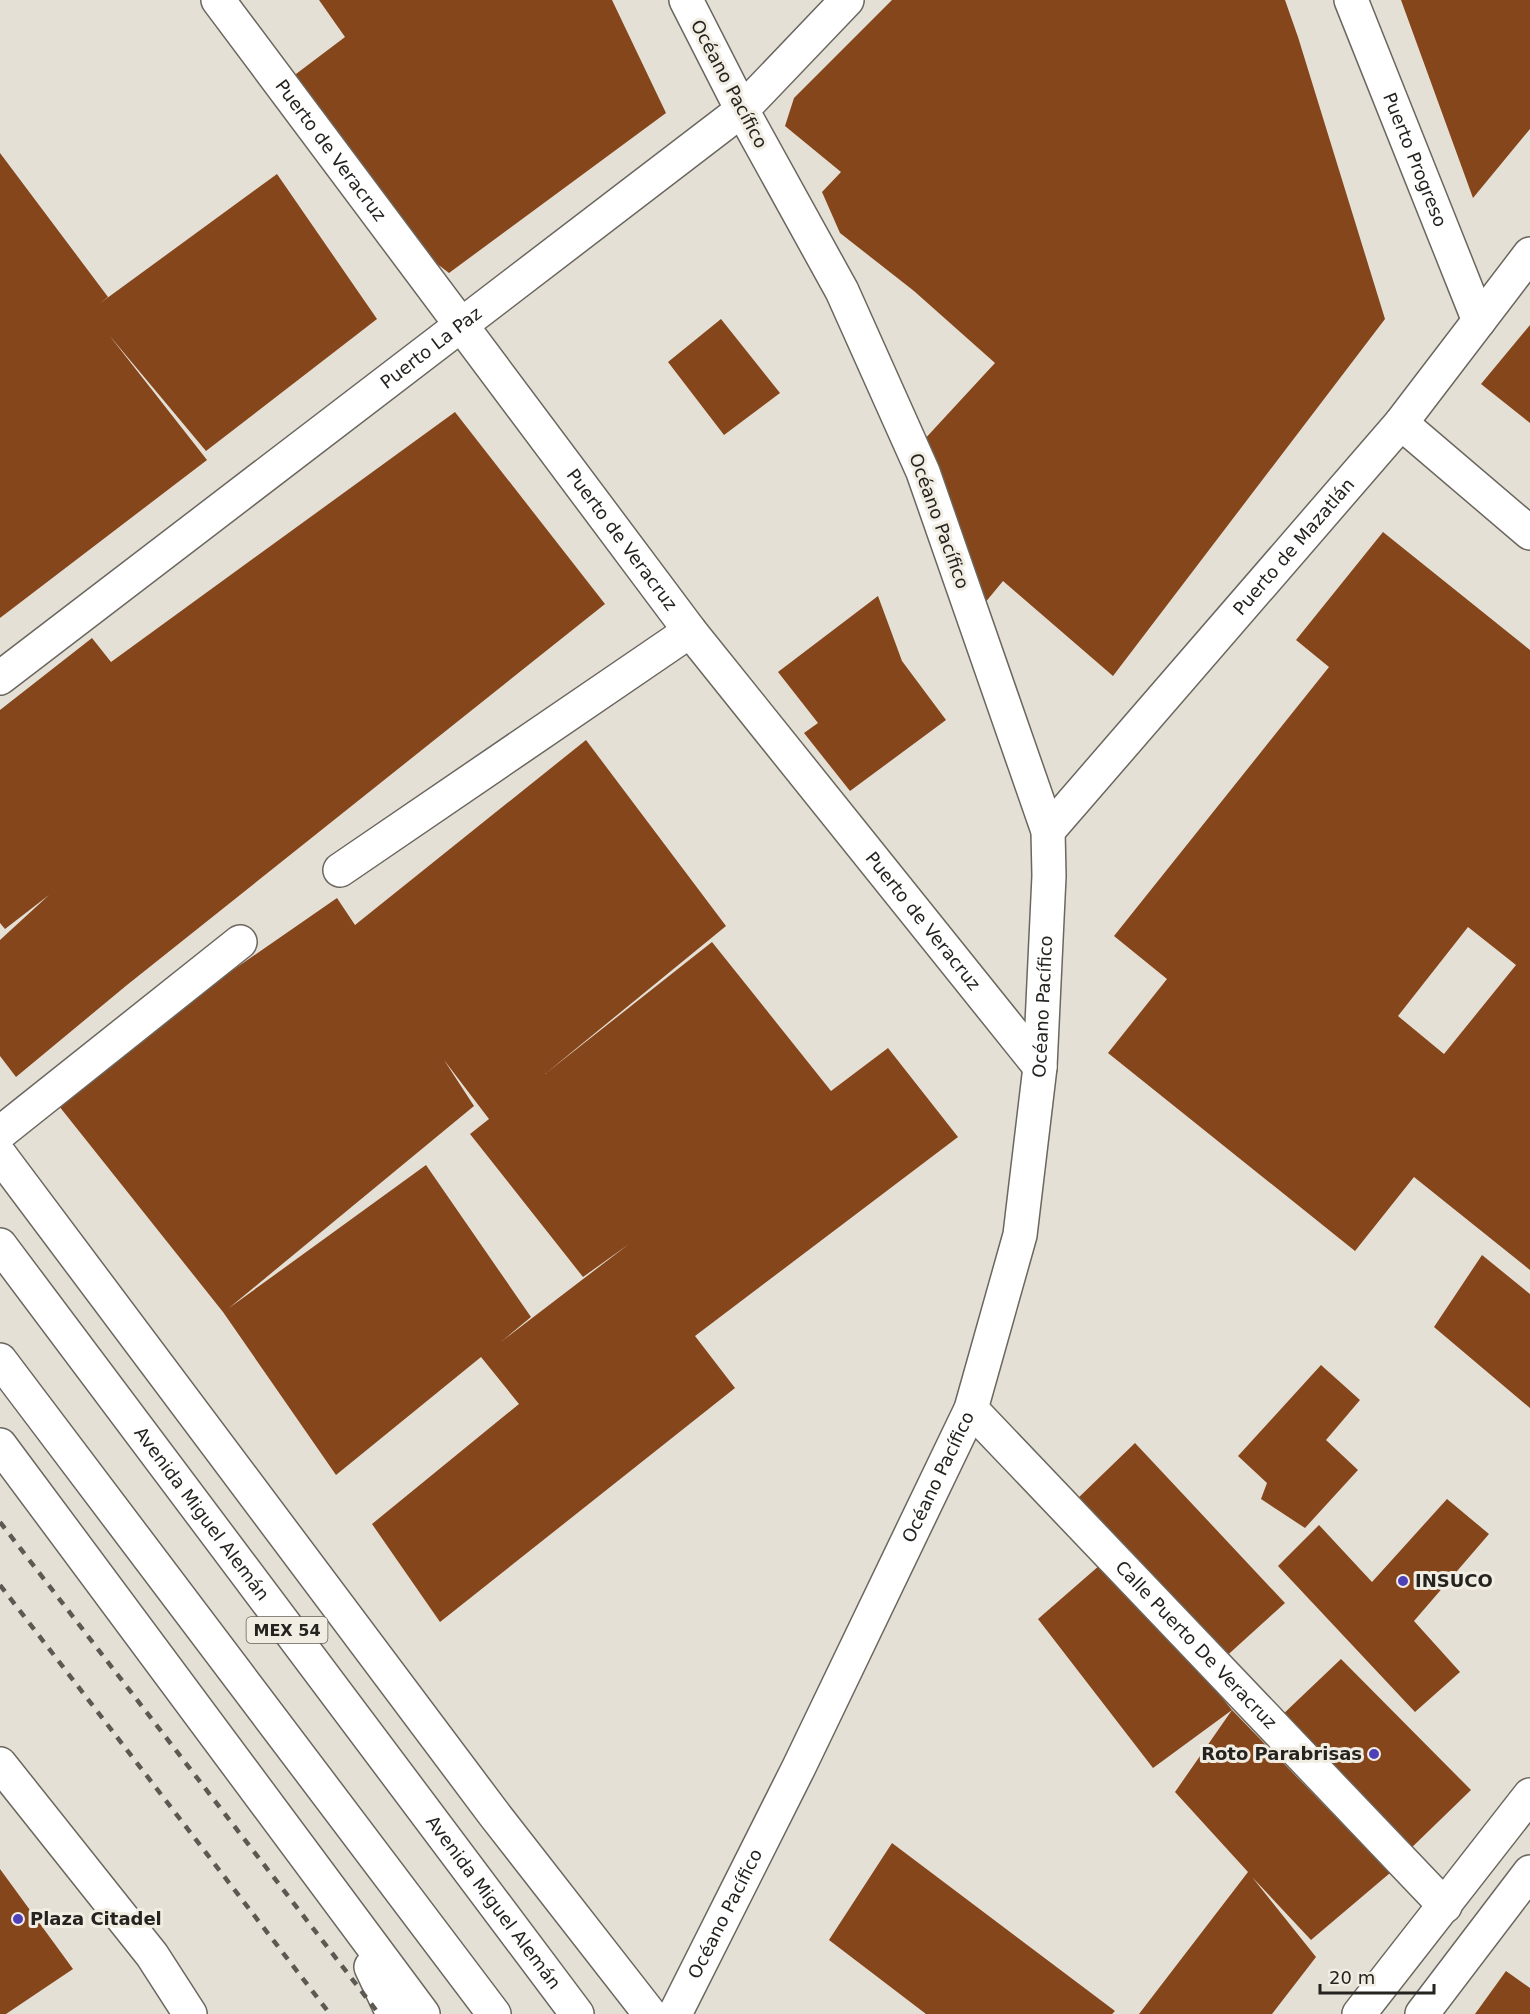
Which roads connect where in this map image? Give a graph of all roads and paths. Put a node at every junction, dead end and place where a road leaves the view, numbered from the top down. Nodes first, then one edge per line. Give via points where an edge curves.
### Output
1 (218, 0) edge
2 (686, 0) edge
3 (848, 0) edge
4 (1351, 0) edge
5 (742, 110) junction
6 (1530, 254) edge
7 (1479, 321) junction
8 (462, 324) junction
9 (1401, 423) junction
10 (1530, 533) edge
11 (690, 631) junction
12 (0, 678) edge
13 (1048, 831) junction
14 (340, 870) dead end
15 (240, 942) dead end
16 (1040, 1067) junction
17 (0, 1133) edge
18 (0, 1155) edge
19 (0, 1245) edge
20 (0, 1360) edge
21 (971, 1409) junction
22 (0, 1445) edge
23 (0, 1764) edge
24 (1530, 1795) edge
25 (1530, 1872) edge
26 (343, 1905) junction
27 (1445, 1906) junction
28 (190, 2014) edge
29 (393, 2014) edge
30 (423, 2014) edge
31 (494, 2014) edge
32 (577, 2014) edge
33 (650, 2014) edge
34 (675, 2014) edge
35 (1359, 2014) edge
36 (1422, 2014) edge

1 - 8 main road, Puerto de Veracruz
2 - 5 main road, Océano Pacífico
3 - 5 main road, Puerto La Paz
4 - 7 main road, Puerto Progreso
5 - 8 main road, Puerto La Paz
5 - 13 main road, Océano Pacífico via 842,291 923,472
6 - 7 main road, Puerto de Mazatlán
7 - 9 main road, Puerto de Mazatlán
8 - 11 main road, Puerto de Veracruz
8 - 12 main road, Puerto La Paz
9 - 10 main road
9 - 13 main road, Puerto de Mazatlán
11 - 14 main road
11 - 16 main road, Puerto de Veracruz
13 - 16 main road, Océano Pacífico
15 - 17 main road
16 - 21 main road, Océano Pacífico via 1020,1235
18 - 33 main road via 494,1814
19 - 32 main road, Avenida Miguel Alemán / MEX 54
20 - 31 main road, MEX 54
21 - 27 main road, Calle Puerto De Veracruz
21 - 34 main road, Océano Pacífico
22 - 26 main road
23 - 28 main road via 152,1956
24 - 27 main road
25 - 36 main road
26 - 29 main road
26 - 30 main road
27 - 35 main road

